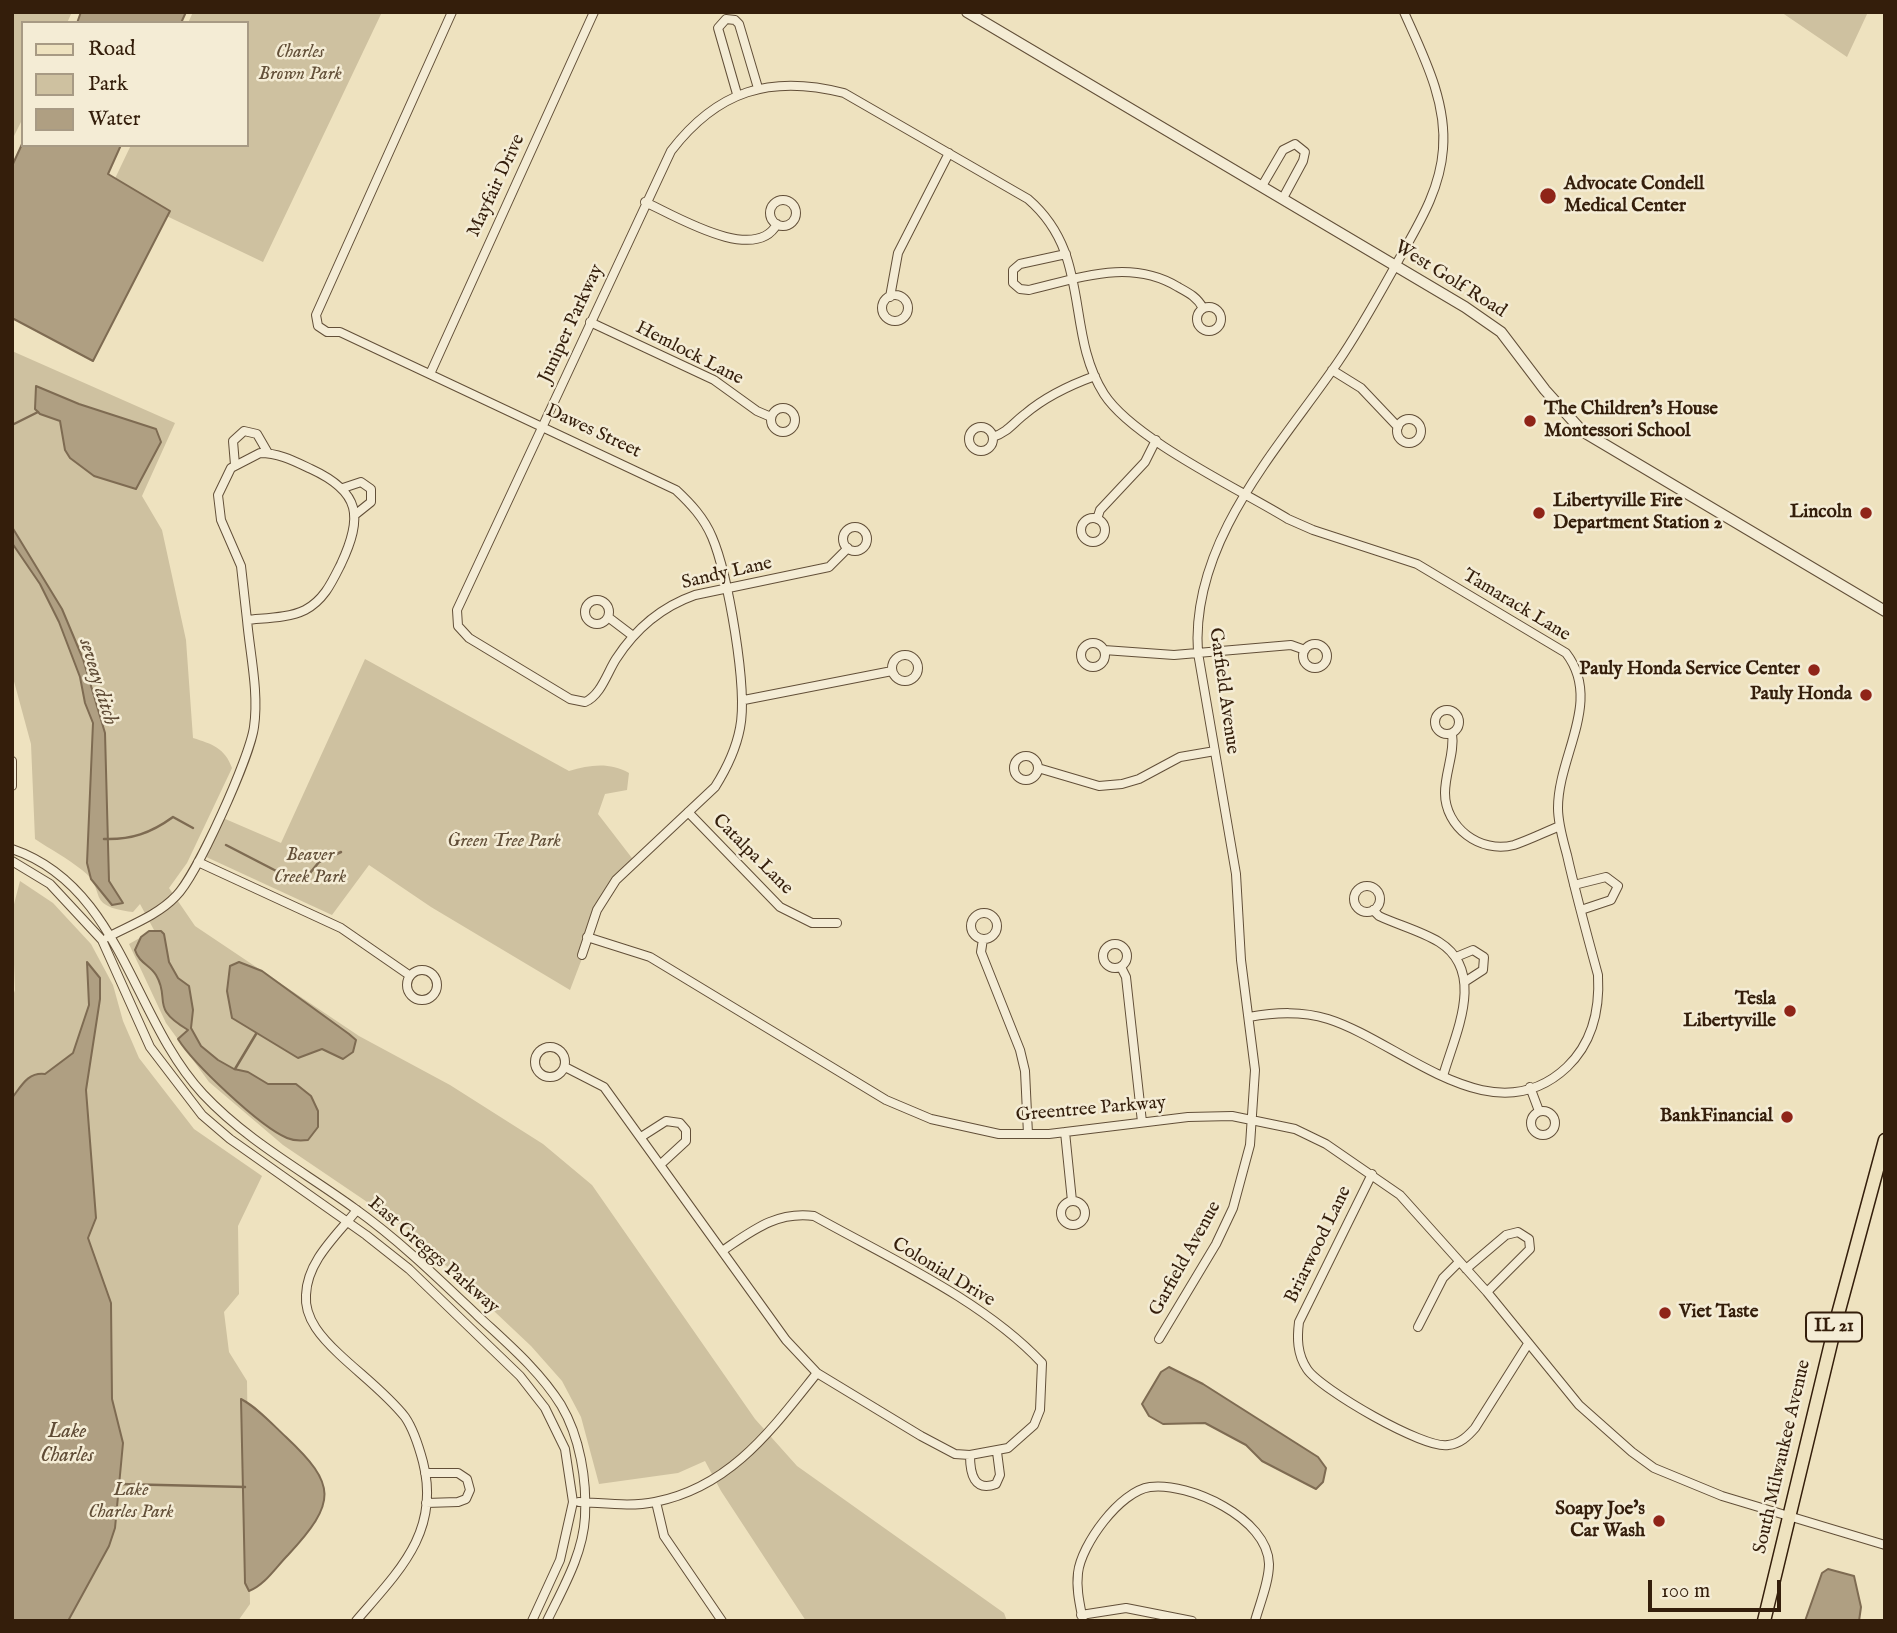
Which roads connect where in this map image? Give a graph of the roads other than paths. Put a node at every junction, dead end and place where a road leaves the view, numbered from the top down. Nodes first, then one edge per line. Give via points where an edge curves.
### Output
1 (452, 12) edge
2 (594, 12) edge
3 (967, 12) edge
4 (1404, 12) edge
5 (758, 88) junction
6 (737, 94) junction
7 (949, 153) junction
8 (1262, 186) junction
9 (1283, 198) junction
10 (645, 202) junction
11 (777, 224) dead end
12 (1066, 254) junction
13 (1395, 265) junction
14 (1073, 280) junction
15 (890, 297) dead end
16 (1203, 308) dead end
17 (590, 322) junction
18 (1332, 370) junction
19 (430, 374) junction
20 (1095, 376) junction
21 (771, 417) dead end
22 (542, 426) junction
23 (1398, 427) dead end
24 (993, 437) dead end
25 (1156, 440) junction
26 (268, 453) junction
27 (235, 465) junction
28 (342, 488) junction
29 (1246, 493) junction
30 (356, 514) junction
31 (1097, 519) dead end
32 (848, 548) dead end
33 (725, 589) junction
34 (1885, 611) edge
35 (608, 617) dead end
36 (247, 620) junction
37 (462, 631) joint
38 (633, 636) junction
39 (1104, 650) dead end
40 (1305, 650) dead end
41 (1198, 653) junction
42 (892, 671) dead end
43 (744, 700) junction
44 (1452, 733) dead end
45 (1215, 751) junction
46 (12, 761) edge
47 (1038, 768) dead end
48 (12, 786) edge
49 (688, 812) junction
50 (1560, 826) junction
51 (12, 849) edge
52 (12, 861) edge
53 (198, 862) junction
54 (1574, 885) junction
55 (1373, 910) dead end
56 (1581, 911) junction
57 (837, 923) dead end
58 (112, 935) junction
59 (587, 936) junction
60 (983, 939) dead end
61 (102, 940) junction
62 (582, 955) dead end
63 (1457, 957) junction
64 (1121, 967) dead end
65 (410, 975) dead end
66 (1466, 981) junction
67 (1250, 1017) junction
68 (565, 1067) dead end
69 (1443, 1076) junction
70 (1530, 1087) junction
71 (1539, 1111) dead end
72 (1252, 1119) junction
73 (1142, 1122) junction
74 (1065, 1132) junction
75 (1028, 1134) junction
76 (642, 1137) junction
77 (1885, 1140) edge
78 (661, 1164) junction
79 (1372, 1174) junction
80 (1072, 1200) dead end
81 (357, 1210) junction
82 (347, 1223) junction
83 (722, 1251) junction
84 (1459, 1262) junction
85 (1466, 1269) junction
86 (1487, 1292) junction
87 (1418, 1327) dead end
88 (1159, 1339) dead end
89 (1528, 1344) junction
90 (817, 1373) junction
91 (997, 1452) junction
92 (970, 1455) junction
93 (425, 1473) junction
94 (573, 1502) junction
95 (585, 1502) junction
96 (656, 1502) junction
97 (426, 1503) junction
98 (1789, 1516) junction
99 (1885, 1545) edge
100 (1082, 1618) edge
101 (356, 1621) edge
102 (531, 1621) edge
103 (547, 1621) edge
104 (722, 1621) edge
105 (1192, 1621) edge
106 (1255, 1621) edge
107 (1764, 1621) edge

1 - 19 street, Dawes Street via 316,315 318,326 327,332 340,332
2 - 19 street, Mayfair Drive
3 - 8 street, West Golf Road
4 - 13 street, Garfield Avenue via 1437,92 1444,148 1430,204
5 - 6 street, Juniper Parkway
5 - 6 street via 739,24 726,19 718,28
5 - 7 street, Juniper Parkway via 794,85 844,93
6 - 10 street, Juniper Parkway via 701,116 686,132
7 - 12 street, Juniper Parkway via 1028,199 1057,230
7 - 15 street via 898,253
8 - 9 street, West Golf Road
8 - 9 street via 1283,150 1295,144 1301,147 1303,161
9 - 13 street, West Golf Road
10 - 11 street via 734,241 764,237
10 - 17 street, Juniper Parkway
12 - 14 street, Juniper Parkway
12 - 14 street via 1020,264 1012,279 1024,290
13 - 18 street, Garfield Avenue
13 - 34 street, West Golf Road via 1501,332 1567,417 1596,441
14 - 16 street via 1142,271 1196,297
14 - 20 street, Juniper Parkway
17 - 21 street, Hemlock Lane via 714,380
17 - 22 street, Juniper Parkway
18 - 23 street via 1361,388
18 - 29 street, Garfield Avenue
19 - 22 street, Dawes Street
20 - 24 street via 1049,397
20 - 25 street, Juniper Parkway via 1126,420
22 - 33 street, Dawes Street via 676,490 702,518 712,537
22 - 37 street, Juniper Parkway via 457,610
25 - 29 street, Juniper Parkway
25 - 31 street via 1145,462 1100,510
26 - 27 street
26 - 27 street via 257,434 244,431 233,441
26 - 28 street via 314,470
27 - 36 street via 221,485 219,512 241,565
28 - 30 street
28 - 30 street via 361,482 370,489 371,502
29 - 41 street, Garfield Avenue via 1222,539 1202,594 1196,629
29 - 50 street, Tamarack Lane via 1312,530 1417,565 1566,653 1582,689 1559,792
30 - 36 street via 352,540 320,599 294,614
32 - 33 street, Sandy Lane via 829,567
33 - 38 street, Sandy Lane via 674,602
33 - 43 street, Dawes Street
35 - 38 street
36 - 53 street via 255,706 252,738
37 - 38 street, Sandy Lane via 578,702 591,700 598,692
39 - 41 street via 1145,655
40 - 41 street via 1291,645
41 - 45 street, Garfield Avenue
42 - 43 street
43 - 49 street, Dawes Street via 727,765 715,787
44 - 50 street via 1445,795 1458,829 1497,846 1512,845
45 - 47 street via 1180,757 1122,784 1099,786
45 - 67 street, Garfield Avenue via 1236,874
46 - 48 street
49 - 57 street, Catalpa Lane via 780,907 812,923
49 - 59 street, Dawes Street via 616,880
50 - 54 street, Tamarack Lane
51 - 58 street, East Greggs Parkway via 58,874
52 - 61 street, East Greggs Parkway via 50,884
53 - 58 street via 170,902
53 - 65 street via 341,928
54 - 56 street, Tamarack Lane
54 - 56 street via 1606,877 1618,886 1611,900
55 - 63 street via 1438,942
56 - 70 street, Tamarack Lane via 1598,975 1595,1021 1570,1065
58 - 61 street
58 - 81 street, East Greggs Parkway via 162,1037 204,1094 259,1144
59 - 62 street, Dawes Street
59 - 75 street, Greentree Parkway via 650,957 907,1111 964,1128
60 - 75 street via 981,952 1023,1060
61 - 82 street, East Greggs Parkway via 150,1047 182,1092 230,1139
63 - 66 street
63 - 66 street via 1473,950 1484,957 1483,970
64 - 73 street via 1126,977
66 - 69 street
67 - 69 street, Tamarack Lane via 1297,1012 1326,1018
67 - 72 street, Garfield Avenue via 1255,1070
68 - 76 street, Colonial Drive via 604,1087
69 - 70 street, Tamarack Lane via 1483,1091 1517,1092
70 - 71 street
72 - 73 street, Greentree Parkway via 1188,1117
72 - 79 street, Greentree Parkway via 1295,1129
72 - 88 street, Garfield Avenue via 1246,1164 1233,1208
73 - 74 street, Greentree Parkway
74 - 75 street, Greentree Parkway
74 - 80 street
76 - 78 street, Colonial Drive
76 - 78 street via 666,1121 680,1123 686,1130 686,1141
77 - 98 main road, South Milwaukee Avenue / IL 21
78 - 83 street, Colonial Drive
79 - 84 street, Greentree Parkway via 1400,1195
79 - 89 street, Briarwood Lane via 1299,1322 1300,1355 1313,1376 1416,1440 1447,1446 1475,1429
81 - 82 street
81 - 95 street, East Greggs Parkway via 435,1274 539,1375 572,1429
82 - 93 street via 310,1274 308,1312 331,1346 404,1417 415,1436
82 - 94 street, East Greggs Parkway via 409,1269 532,1391 565,1449
83 - 90 street, Colonial Drive via 786,1340
83 - 91 street, Colonial Drive via 765,1222 794,1213 814,1216 945,1290 1021,1342 1042,1363 1041,1410 1021,1438
84 - 85 street, Greentree Parkway
84 - 87 street via 1443,1278
85 - 86 street, Greentree Parkway
85 - 86 street via 1506,1235 1518,1232 1529,1239 1525,1257
86 - 89 street, Greentree Parkway
89 - 98 street, Greentree Parkway via 1591,1418 1654,1468 1722,1496
90 - 92 street, Colonial Drive via 921,1436 955,1454
90 - 96 street via 754,1450 704,1483
91 - 92 street, Colonial Drive
91 - 92 street via 1000,1475 996,1484 987,1487 971,1476
93 - 97 street
93 - 97 street via 458,1473 467,1479 470,1490 466,1499 458,1502
94 - 95 street
94 - 102 street, East Greggs Parkway via 560,1560
95 - 96 street
95 - 103 street, East Greggs Parkway via 576,1559
96 - 104 street via 664,1536
97 - 101 street via 413,1550
98 - 99 street, Greentree Parkway
98 - 107 main road, South Milwaukee Avenue / IL 21
100 - 105 street via 1126,1608
100 - 106 street via 1078,1572 1088,1545 1123,1499 1144,1489 1166,1487 1226,1508 1255,1528 1269,1563

